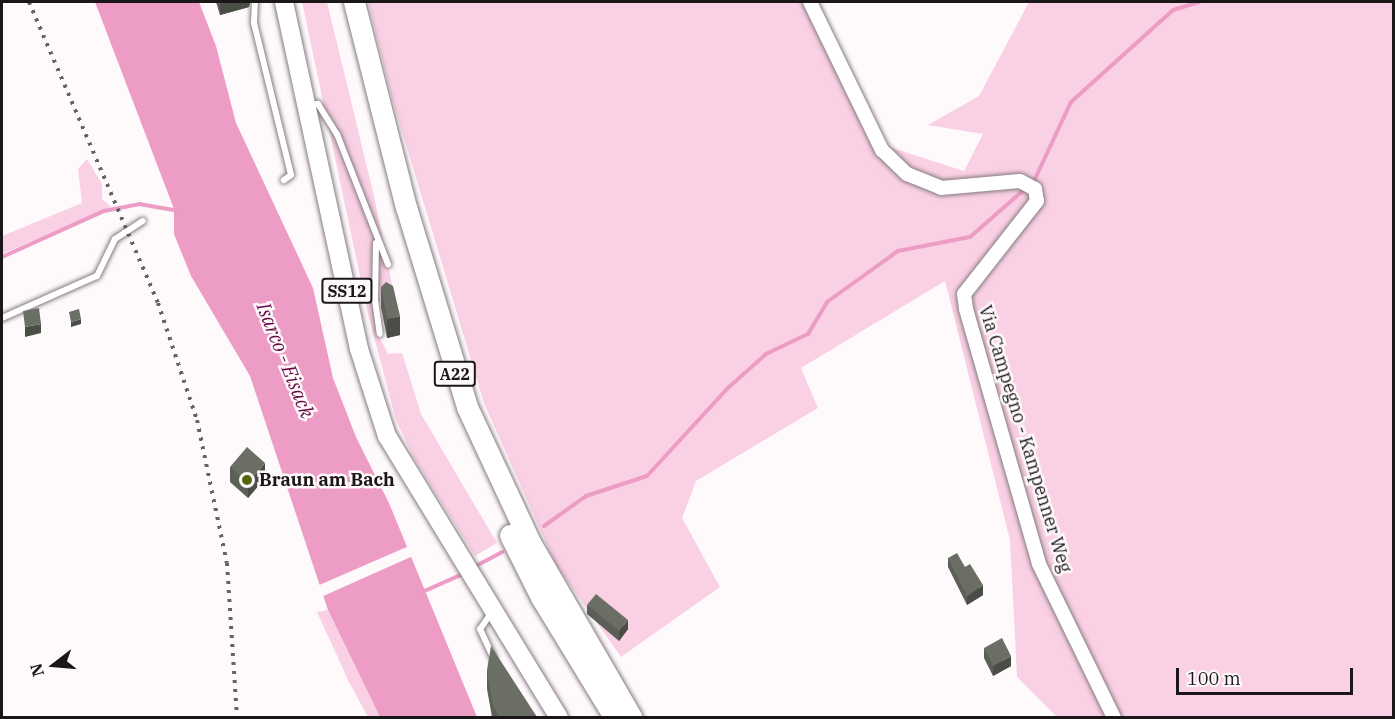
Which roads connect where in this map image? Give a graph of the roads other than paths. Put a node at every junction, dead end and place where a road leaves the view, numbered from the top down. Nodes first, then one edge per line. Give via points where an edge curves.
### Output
1 (255, 2) edge
2 (284, 2) edge
3 (339, 2) edge
4 (354, 2) edge
5 (810, 2) edge
6 (307, 105) junction
7 (284, 180) dead end
8 (143, 221) dead end
9 (377, 239) junction
10 (388, 264) dead end
11 (2, 318) edge
12 (381, 334) dead end
13 (492, 611) junction
14 (500, 668) edge
15 (559, 717) edge
16 (615, 717) edge
17 (632, 717) edge
18 (1114, 717) edge

1 - 7 lane via 254,23 291,175
2 - 6 main road, SS12
3 - 16 highway, A22 via 438,366 486,486 541,597
4 - 17 highway, A22 via 406,207 467,407 531,544
5 - 18 street, Via Campegno - Kampenner Weg via 882,150 907,174 941,188 1020,181 1035,189 1037,201 964,294 966,309 1040,564
6 - 9 lane via 318,104 337,134
6 - 13 main road, SS12 via 371,393 392,445
8 - 11 lane via 115,239 97,276
9 - 10 lane
9 - 12 lane via 375,300
13 - 14 lane via 480,629
13 - 15 main road, SS12

